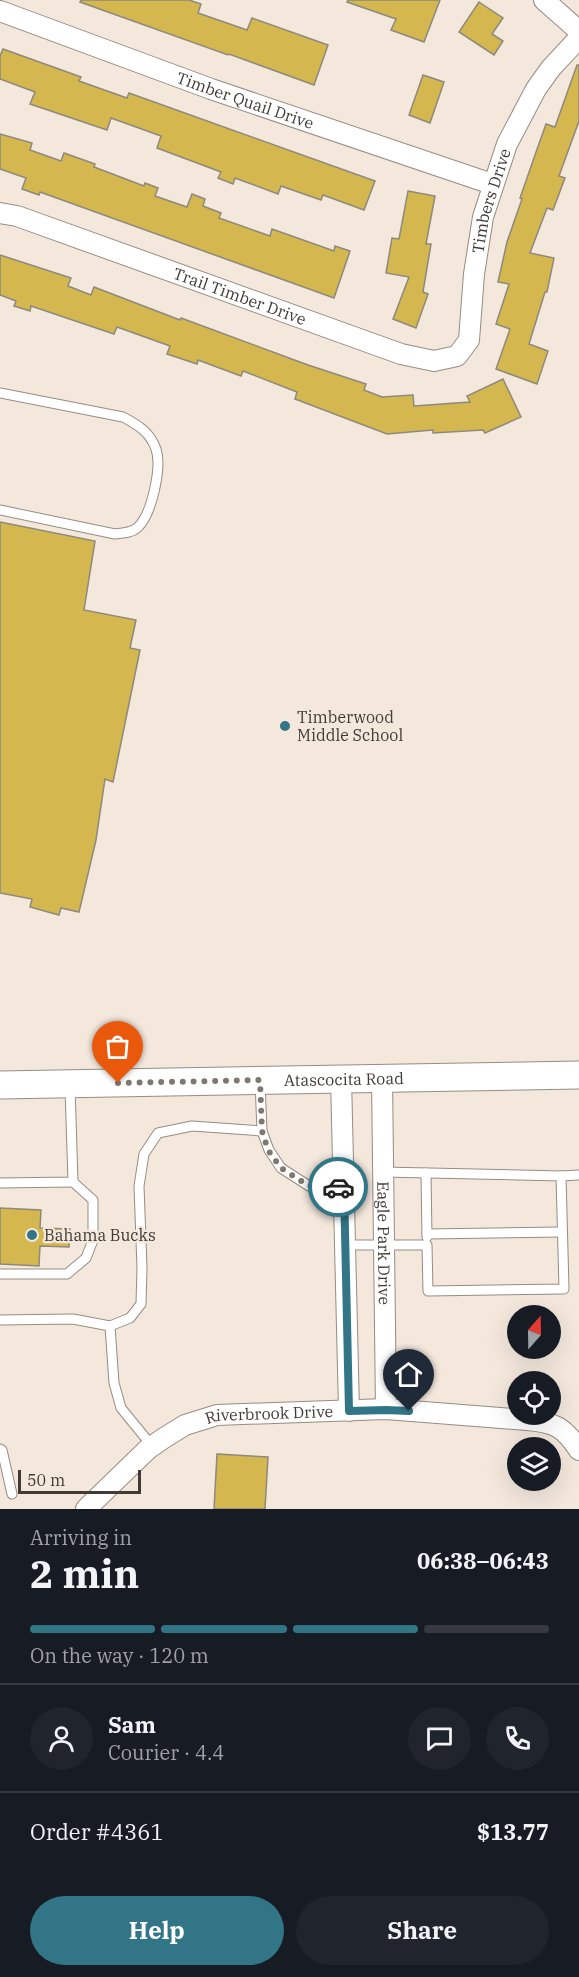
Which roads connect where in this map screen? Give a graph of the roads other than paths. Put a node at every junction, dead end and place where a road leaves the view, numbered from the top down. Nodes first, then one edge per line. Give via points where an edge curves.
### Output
1 (544, 0) edge
2 (0, 11) edge
3 (579, 31) edge
4 (579, 38) edge
5 (492, 184) junction
6 (0, 213) edge
7 (431, 361) joint
8 (0, 393) edge
9 (0, 510) edge
10 (579, 1075) edge
11 (341, 1078) junction
12 (382, 1078) junction
13 (260, 1080) junction
14 (70, 1083) junction
15 (0, 1085) edge
16 (262, 1131) junction
17 (383, 1172) junction
18 (426, 1173) junction
19 (579, 1175) edge
20 (561, 1176) junction
21 (73, 1182) junction
22 (0, 1183) edge
23 (344, 1187) junction
24 (562, 1232) junction
25 (427, 1234) junction
26 (345, 1245) junction
27 (384, 1245) junction
28 (427, 1245) junction
29 (0, 1274) edge
30 (0, 1320) edge
31 (110, 1326) junction
32 (386, 1410) junction
33 (349, 1411) junction
34 (153, 1446) junction
35 (0, 1449) edge
36 (579, 1450) edge
37 (12, 1494) dead end
38 (86, 1509) edge

1 - 3 street
2 - 5 street, Timber Quail Drive via 211,89
4 - 5 street, Timbers Drive via 536,89 507,144
5 - 7 street, Timbers Drive via 479,236 469,340 457,356
6 - 7 street, Trail Timber Drive via 401,354
8 - 9 lane via 123,417 148,434 159,463 144,519 127,533 115,534
10 - 12 main road, Atascocita Road
11 - 12 main road, Atascocita Road
11 - 13 main road, Atascocita Road
11 - 23 street
12 - 17 street, Eagle Park Drive
13 - 14 main road, Atascocita Road
13 - 16 lane
14 - 15 main road, Atascocita Road
14 - 21 lane
16 - 23 lane via 268,1150 281,1168 309,1186
16 - 31 lane via 192,1126 158,1133 144,1154 140,1186 141,1304 130,1318
17 - 18 lane
17 - 27 street, Eagle Park Drive
18 - 20 lane
18 - 25 lane
19 - 20 lane
20 - 24 lane
21 - 22 lane
21 - 29 lane via 93,1200 93,1240 86,1258 67,1274
23 - 26 street
24 - 25 lane
24 - 28 lane via 564,1289 428,1291
25 - 28 lane
26 - 27 lane
26 - 33 street
27 - 28 lane
27 - 32 street, Eagle Park Drive
30 - 31 lane via 73,1319
31 - 34 lane via 114,1383 121,1408
32 - 33 street, Riverbrook Drive
32 - 36 street, Riverbrook Drive via 527,1420 556,1426
33 - 34 street, Riverbrook Drive via 217,1415 185,1425
34 - 38 street, Riverbrook Drive
35 - 37 lane

